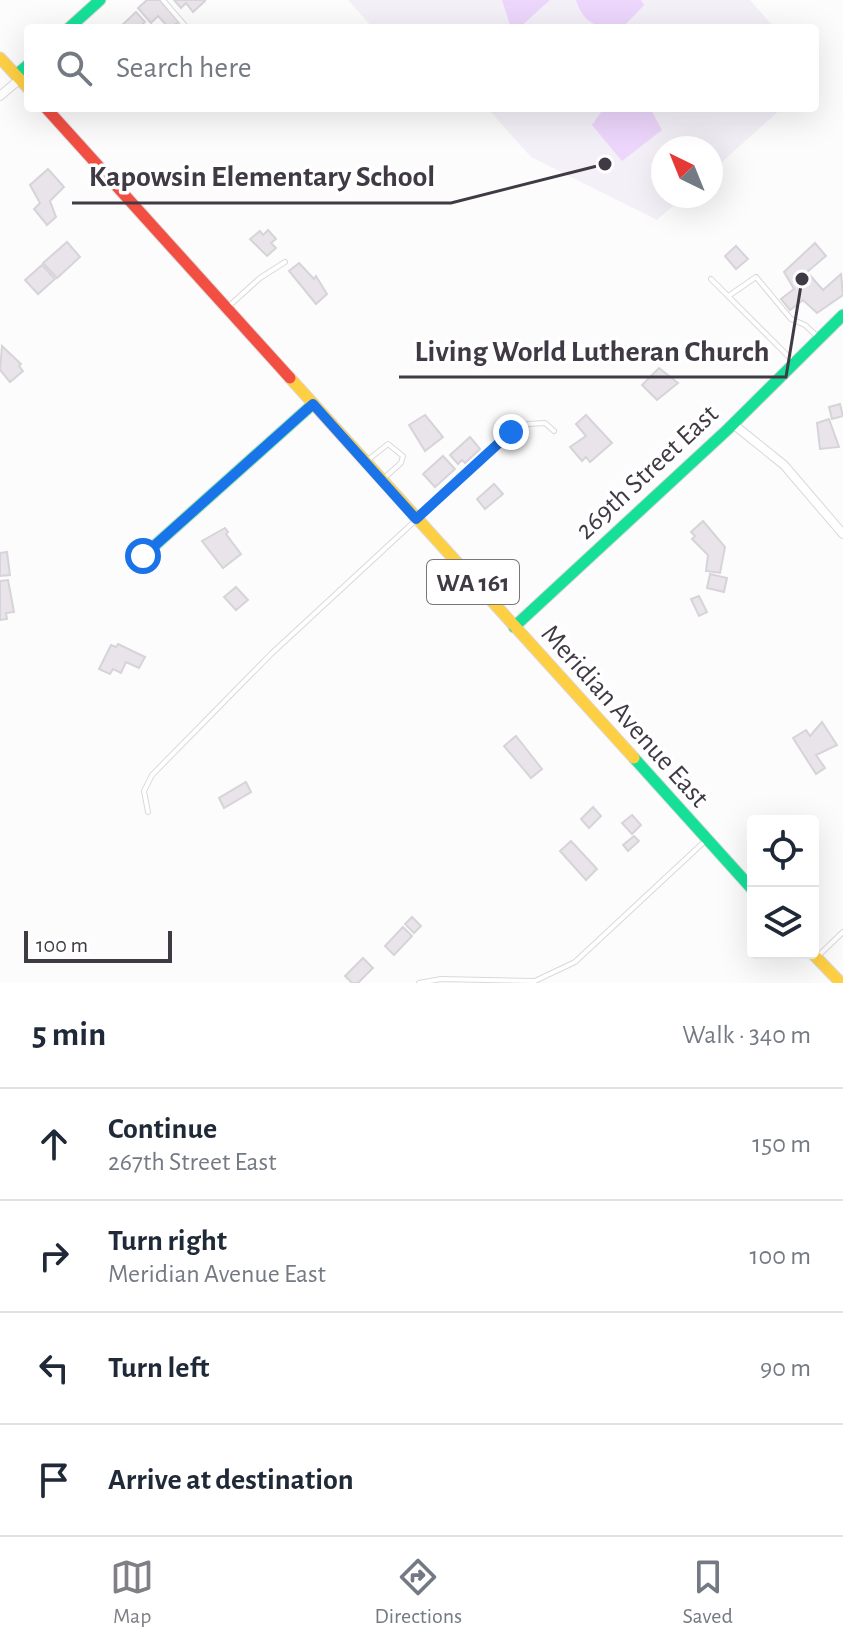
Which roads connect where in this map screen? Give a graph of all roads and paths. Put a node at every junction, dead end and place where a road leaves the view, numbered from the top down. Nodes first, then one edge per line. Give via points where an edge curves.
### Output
1 (100, 0) edge
2 (163, 0) edge
3 (73, 24) edge
4 (184, 24) edge
5 (0, 58) edge
6 (21, 81) edge
7 (0, 96) edge
8 (50, 112) edge
9 (285, 262) dead end
10 (711, 279) dead end
11 (730, 295) junction
12 (227, 308) junction
13 (843, 315) edge
14 (818, 338) junction
15 (794, 362) junction
16 (313, 404) junction
17 (733, 424) junction
18 (554, 431) dead end
19 (365, 462) junction
20 (381, 480) junction
21 (416, 519) junction
22 (843, 534) edge
23 (143, 556) dead end
24 (514, 627) junction
25 (148, 812) dead end
26 (706, 839) junction
27 (750, 887) edge
28 (843, 932) edge
29 (819, 952) edge
30 (817, 959) edge
31 (419, 983) edge
32 (841, 983) edge

1 - 3 main road
2 - 4 lane
5 - 6 main road
6 - 7 street
8 - 12 main road, Meridian Avenue East / WA 161
9 - 12 lane
10 - 11 lane
11 - 14 lane via 756,277 791,319
11 - 15 lane
12 - 16 main road, Meridian Avenue East / WA 161
13 - 14 main road, 269th Street East
14 - 15 main road, 269th Street East
15 - 17 main road, 269th Street East
16 - 19 main road, Meridian Avenue East / WA 161
16 - 23 main road
17 - 22 street via 784,465
17 - 24 main road, 269th Street East
18 - 21 lane via 545,423 511,432
19 - 20 main road, Meridian Avenue East / WA 161
19 - 20 lane via 385,446 394,446 403,461
20 - 21 main road, Meridian Avenue East / WA 161
21 - 24 main road, Meridian Avenue East / WA 161
21 - 25 lane via 160,766 144,791
24 - 26 main road, Meridian Avenue East / WA 161
26 - 27 main road, Meridian Avenue East / WA 161
26 - 31 lane via 575,962 557,972 535,981
28 - 29 lane
30 - 32 main road

